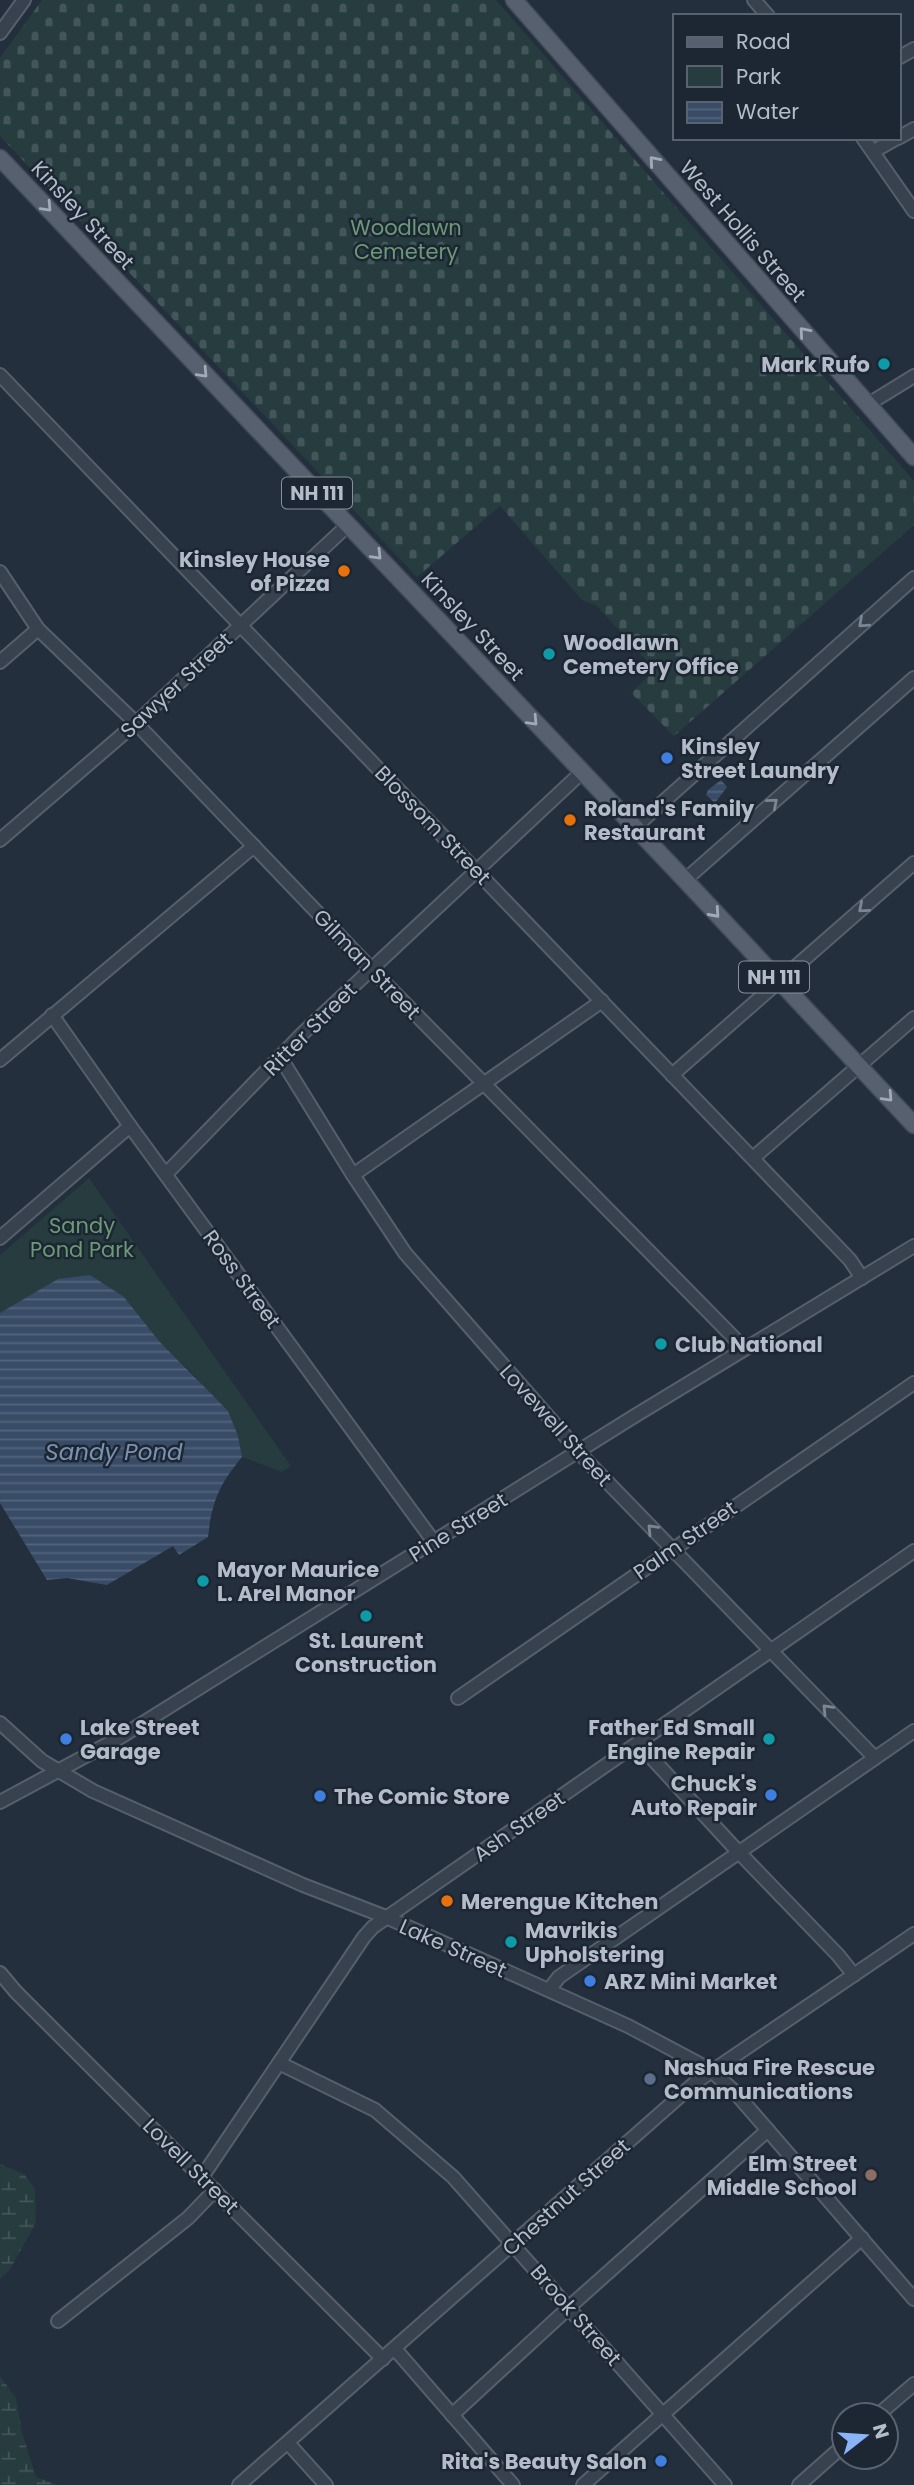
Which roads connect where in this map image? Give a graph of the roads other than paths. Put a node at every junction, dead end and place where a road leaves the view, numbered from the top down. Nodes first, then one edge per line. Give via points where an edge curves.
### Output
1 (24, 0) edge
2 (514, 0) edge
3 (754, 0) edge
4 (766, 14) edge
5 (0, 33) edge
6 (865, 140) edge
7 (894, 140) edge
8 (874, 151) junction
9 (0, 158) edge
10 (914, 210) edge
11 (0, 375) edge
12 (914, 376) edge
13 (867, 405) junction
14 (914, 457) edge
15 (348, 525) junction
16 (0, 572) edge
17 (914, 578) edge
18 (241, 625) junction
19 (38, 629) junction
20 (0, 662) edge
21 (914, 678) edge
22 (136, 723) junction
23 (582, 772) junction
24 (635, 827) junction
25 (0, 840) edge
26 (254, 846) junction
27 (914, 863) edge
28 (476, 870) junction
29 (685, 880) junction
30 (371, 969) junction
31 (778, 982) junction
32 (602, 1001) junction
33 (52, 1015) junction
34 (914, 1018) edge
35 (279, 1057) junction
36 (0, 1060) edge
37 (860, 1067) junction
38 (672, 1075) junction
39 (485, 1084) junction
40 (914, 1125) edge
41 (130, 1126) junction
42 (753, 1158) junction
43 (166, 1174) junction
44 (352, 1175) junction
45 (0, 1238) edge
46 (914, 1246) edge
47 (862, 1278) junction
48 (744, 1348) junction
49 (914, 1383) edge
50 (579, 1452) junction
51 (434, 1542) junction
52 (671, 1549) junction
53 (914, 1551) edge
54 (770, 1651) junction
55 (458, 1698) dead end
56 (0, 1723) edge
57 (914, 1731) edge
58 (639, 1743) junction
59 (875, 1758) junction
60 (58, 1771) junction
61 (0, 1802) edge
62 (738, 1852) junction
63 (386, 1917) junction
64 (914, 1934) edge
65 (0, 1973) edge
66 (854, 1975) junction
67 (549, 1990) junction
68 (279, 2063) junction
69 (712, 2071) junction
70 (768, 2130) junction
71 (202, 2177) junction
72 (215, 2190) junction
73 (862, 2238) junction
74 (513, 2244) junction
75 (914, 2299) edge
76 (569, 2307) junction
77 (58, 2321) dead end
78 (395, 2349) junction
79 (383, 2359) junction
80 (914, 2384) edge
81 (894, 2401) edge
82 (452, 2415) junction
83 (662, 2415) junction
84 (288, 2443) junction
85 (830, 2457) edge
86 (239, 2485) edge
87 (326, 2485) edge
88 (513, 2485) edge
89 (583, 2485) edge
90 (725, 2485) edge
91 (799, 2485) edge

1 - 5 street
13 -> 2 main road, West Hollis Street
3 - 4 street
6 - 8 street
7 - 8 street
8 - 10 street
9 -> 15 main road, Kinsley Street / NH 111
11 - 18 street, Blossom Street
12 - 13 street
13 - 14 main road, West Hollis Street
15 - 18 street, Sawyer Street
15 -> 23 main road, Kinsley Street / NH 111
16 - 19 street, Gilman Street
17 -> 24 street
18 - 22 street, Sawyer Street
18 - 28 street, Blossom Street
19 - 20 street
19 - 22 street, Gilman Street
29 -> 21 street
22 - 25 street, Sawyer Street
22 - 26 street, Gilman Street
23 - 24 main road, Kinsley Street / NH 111
23 - 28 street, Ritter Street
24 - 29 main road, Kinsley Street / NH 111
26 - 30 street, Gilman Street
26 - 33 street
27 -> 31 street
28 - 30 street, Ritter Street
28 - 32 street, Blossom Street
29 -> 31 main road, Kinsley Street / NH 111
30 - 35 street, Ritter Street
30 - 39 street, Gilman Street
31 - 37 main road, Kinsley Street / NH 111
31 - 38 street
32 - 38 street, Blossom Street
32 - 39 street
33 - 36 street
33 - 41 street, Ross Street
34 - 37 street
35 - 43 street, Ritter Street
35 - 44 street, Lovewell Street
37 -> 40 main road, Kinsley Street / NH 111
37 - 42 street
38 - 42 street, Blossom Street
39 - 44 street
39 - 48 street, Gilman Street
41 - 43 street, Ross Street
41 - 45 street
42 - 47 street, Blossom Street
43 - 51 street, Ross Street
44 - 50 street, Lovewell Street via 405,1253
46 - 47 street, Pine Street
47 - 48 street, Pine Street
48 - 50 street, Pine Street
49 - 52 street, Palm Street
50 - 51 street, Pine Street
52 -> 50 street, Lovewell Street
51 - 60 street, Pine Street via 119,1738
52 - 54 street, Lovewell Street
52 - 55 street, Palm Street
53 - 54 street, Ash Street
54 - 58 street, Ash Street
59 -> 54 street, Lovewell Street
56 - 60 street, Lake Street
57 - 59 street
58 - 62 street
58 - 63 street, Ash Street
59 - 62 street
60 - 61 street, Pine Street
60 - 63 street, Lake Street via 303,1885
62 - 66 street
62 - 67 street via 559,1977
63 - 67 street, Lake Street
63 - 68 street, Ash Street via 363,1937
64 - 66 street, Chestnut Street
65 - 71 street, Lovell Street
66 - 69 street, Chestnut Street
67 - 69 street, Lake Street
68 - 71 street, Ash Street
68 - 74 street, Brook Street via 386,2118 461,2185
69 - 70 street, Lake Street
69 - 74 street, Chestnut Street
70 - 73 street, Lake Street
70 - 76 street
71 - 72 street, Lovell Street
72 - 77 street via 188,2218
72 - 79 street, Lovell Street
73 - 75 street, Lake Street
73 - 83 street
74 - 76 street, Brook Street
74 - 78 street, Chestnut Street
76 - 82 street
76 - 83 street, Brook Street
78 - 79 street, Chestnut Street
78 - 82 street
79 - 84 street, Chestnut Street
80 - 81 street
82 - 88 street
83 - 89 street
83 - 90 street, Brook Street
84 - 86 street, Chestnut Street
84 - 87 street
85 - 91 street

